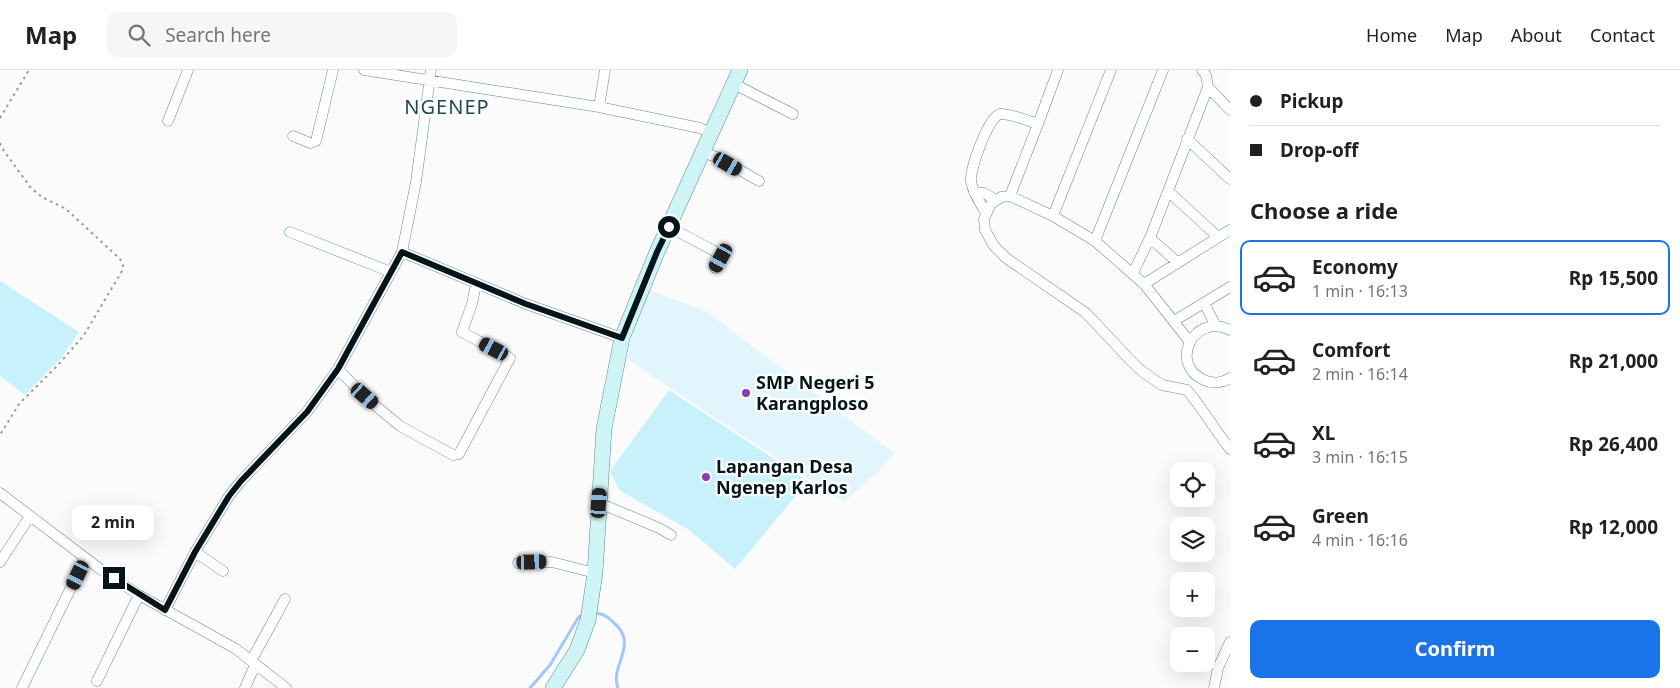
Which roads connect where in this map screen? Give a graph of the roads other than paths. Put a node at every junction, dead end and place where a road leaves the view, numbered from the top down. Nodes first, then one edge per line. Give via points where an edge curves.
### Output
1 (188, 70) edge
2 (333, 70) edge
3 (370, 70) edge
4 (605, 70) edge
5 (1058, 70) edge
6 (1110, 70) edge
7 (1163, 70) edge
8 (1202, 70) edge
9 (431, 75) edge
10 (737, 77) edge
11 (1208, 87) junction
12 (599, 106) junction
13 (1230, 110) edge
14 (793, 114) dead end
15 (168, 121) dead end
16 (1038, 124) junction
17 (711, 133) junction
18 (293, 136) dead end
19 (1187, 139) junction
20 (702, 152) junction
21 (1230, 178) edge
22 (759, 181) dead end
23 (1168, 191) junction
24 (974, 192) junction
25 (1010, 196) junction
26 (995, 199) junction
27 (986, 213) junction
28 (1053, 216) junction
29 (669, 227) junction
30 (1230, 230) edge
31 (290, 232) dead end
32 (1218, 237) junction
33 (1150, 238) junction
34 (1095, 241) junction
35 (402, 252) junction
36 (1177, 262) junction
37 (715, 268) dead end
38 (391, 272) junction
39 (1133, 273) junction
40 (476, 284) junction
41 (1144, 284) junction
42 (1230, 286) edge
43 (1204, 303) junction
44 (1174, 321) junction
45 (1216, 326) junction
46 (1230, 330) edge
47 (622, 338) junction
48 (1190, 342) junction
49 (338, 369) junction
50 (1197, 376) junction
51 (1230, 378) edge
52 (1187, 390) junction
53 (1230, 449) edge
54 (0, 493) edge
55 (599, 503) junction
56 (30, 516) junction
57 (672, 536) dead end
58 (195, 552) junction
59 (85, 559) junction
60 (0, 562) edge
61 (518, 563) dead end
62 (223, 571) dead end
63 (595, 573) junction
64 (139, 595) junction
65 (285, 599) dead end
66 (165, 610) junction
67 (1230, 642) edge
68 (253, 663) junction
69 (97, 681) dead end
70 (22, 688) edge
71 (246, 688) edge
72 (286, 688) edge
73 (553, 688) edge
74 (1214, 688) edge

1 - 15 street
2 - 18 street via 316,140 310,143
3 - 9 street
4 - 12 street
5 - 16 street
6 - 28 street
7 - 34 street
8 - 11 street
9 - 12 street
9 - 35 street
10 - 14 street
10 - 17 street
11 - 13 street
11 - 19 street
12 - 17 street
16 - 24 street via 1005,114 991,121 973,169
16 - 25 street
17 - 20 street
19 - 21 street
19 - 23 street
20 - 22 street
20 - 29 street
23 - 32 street
23 - 33 street
24 - 26 street
24 - 27 street
25 - 26 street
25 - 28 street
26 - 27 street
27 - 52 street via 985,230 1006,258 1086,313 1143,372 1162,385
28 - 34 street
29 - 37 street via 720,254
29 - 47 street
30 - 32 street
31 - 38 street
32 - 36 street
33 - 36 street
33 - 39 street
34 - 39 street
35 - 38 street
35 - 40 street
36 - 41 street
38 - 49 street
39 - 41 street
40 - 47 street
40 - 49 street via 462,332 510,358 459,454 453,455 400,426
41 - 44 street
42 - 43 street
43 - 44 street
43 - 45 street
44 - 48 street
45 - 46 street
45 - 48 street via 1200,330
47 - 55 street via 604,429
48 - 50 street via 1187,360
49 - 58 street via 307,412 232,492
50 - 51 street via 1217,382
50 - 52 street
52 - 53 street
54 - 56 street
55 - 57 street
55 - 63 street
56 - 59 street
56 - 60 street
58 - 62 street
58 - 66 street
59 - 64 street
59 - 70 street
61 - 63 street via 552,562
63 - 73 street via 588,620 577,650
64 - 66 street
64 - 69 street
65 - 68 street
66 - 68 street via 222,641
67 - 74 street via 1218,668
68 - 71 street
68 - 72 street

